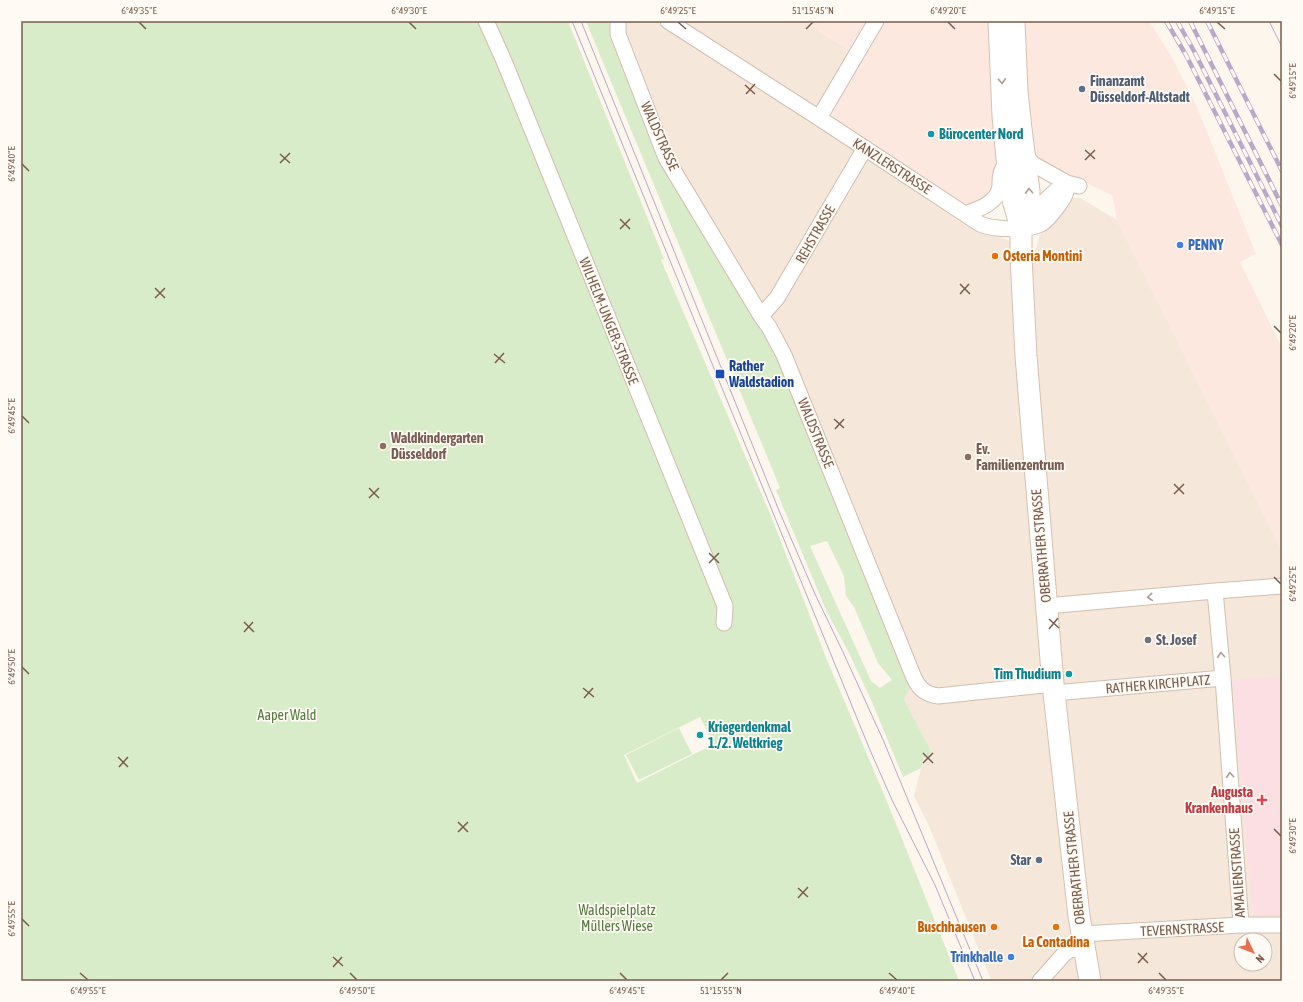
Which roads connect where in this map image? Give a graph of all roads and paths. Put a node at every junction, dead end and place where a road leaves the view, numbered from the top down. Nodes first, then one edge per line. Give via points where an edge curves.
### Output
1 (486, 21) edge
2 (618, 21) edge
3 (668, 21) edge
4 (876, 21) edge
5 (999, 21) edge
6 (1014, 21) edge
7 (1007, 42) junction
8 (819, 118) junction
9 (865, 148) junction
10 (1015, 156) junction
11 (965, 214) junction
12 (1021, 228) junction
13 (760, 316) junction
14 (1282, 586) edge
15 (1215, 591) junction
16 (1046, 606) junction
17 (724, 623) dead end
18 (1223, 678) junction
19 (1053, 688) junction
20 (1282, 925) edge
21 (1241, 926) junction
22 (1082, 941) junction
23 (1040, 981) edge
24 (1090, 981) edge

1 - 17 street, WILHELM-UNGER-STRASSE via 725,606
2 - 13 street, WALDSTRASSE via 618,34 666,158
3 - 8 street, KANZLERSTRASSE
4 - 8 street
5 - 7 main road
6 - 7 main road
7 - 10 main road, OBERRATHER STRASSE via 1004,116
8 - 9 street, KANZLERSTRASSE
9 - 11 street, KANZLERSTRASSE
9 - 13 street, REHSTRASSE via 777,298
10 - 11 street via 1001,172 996,197
10 - 12 main road, OBERRATHER STRASSE via 1013,200
10 - 12 street via 1073,185 1059,188
11 - 12 street, KANZLERSTRASSE via 986,226
12 - 16 main road, OBERRATHER STRASSE via 1026,356
13 - 19 street, WALDSTRASSE via 784,354 919,687 926,693 938,696
14 - 15 street
15 -> 16 street
18 -> 15 street, RATHER KIRCHPLATZ
16 - 19 main road, OBERRATHER STRASSE
18 - 19 street, RATHER KIRCHPLATZ
21 -> 18 street, AMALIENSTRASSE
19 - 22 main road, OBERRATHER STRASSE
20 - 21 street, TEVERNSTRASSE
21 - 22 street, TEVERNSTRASSE
22 - 23 street, TEVERNSTRASSE via 1064,954
22 - 24 main road, OBERRATHER STRASSE

